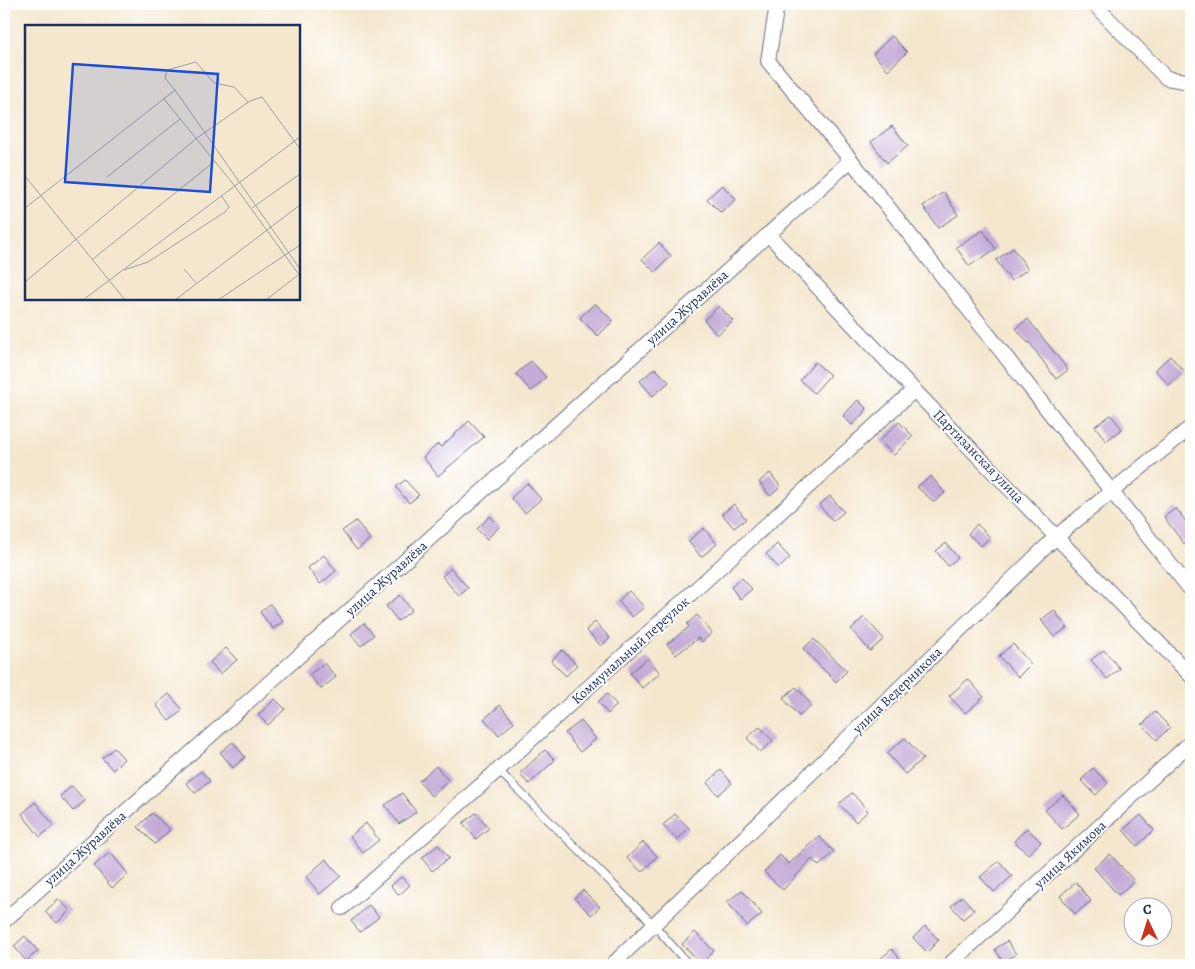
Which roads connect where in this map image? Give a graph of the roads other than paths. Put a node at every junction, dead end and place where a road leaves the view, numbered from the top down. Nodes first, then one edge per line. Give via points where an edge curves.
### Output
1 (777, 4) edge
2 (1094, 4) edge
3 (1191, 82) edge
4 (851, 160) junction
5 (768, 234) junction
6 (914, 390) junction
7 (1191, 426) edge
8 (1112, 492) junction
9 (1057, 536) junction
10 (1191, 590) edge
11 (1191, 676) edge
12 (1191, 742) edge
13 (498, 770) junction
14 (342, 908) dead end
15 (4, 921) edge
16 (654, 925) junction
17 (612, 965) edge
18 (688, 965) edge
19 (949, 965) edge

1 - 4 street via 768,61
2 - 3 street via 1166,78
4 - 5 street, улица Журавлёва
4 - 8 street
5 - 6 street, Партизанская улица
5 - 15 street, улица Журавлёва
6 - 9 street, Партизанская улица
6 - 13 street, Коммунальный переулок
7 - 8 street, улица Ведерникова
8 - 9 street, улица Ведерникова
8 - 10 street
9 - 11 street, Партизанская улица
9 - 16 street, улица Ведерникова
12 - 19 street, улица Якимова
13 - 14 street, Коммунальный переулок
13 - 16 lane
16 - 17 street, улица Ведерникова
16 - 18 lane

